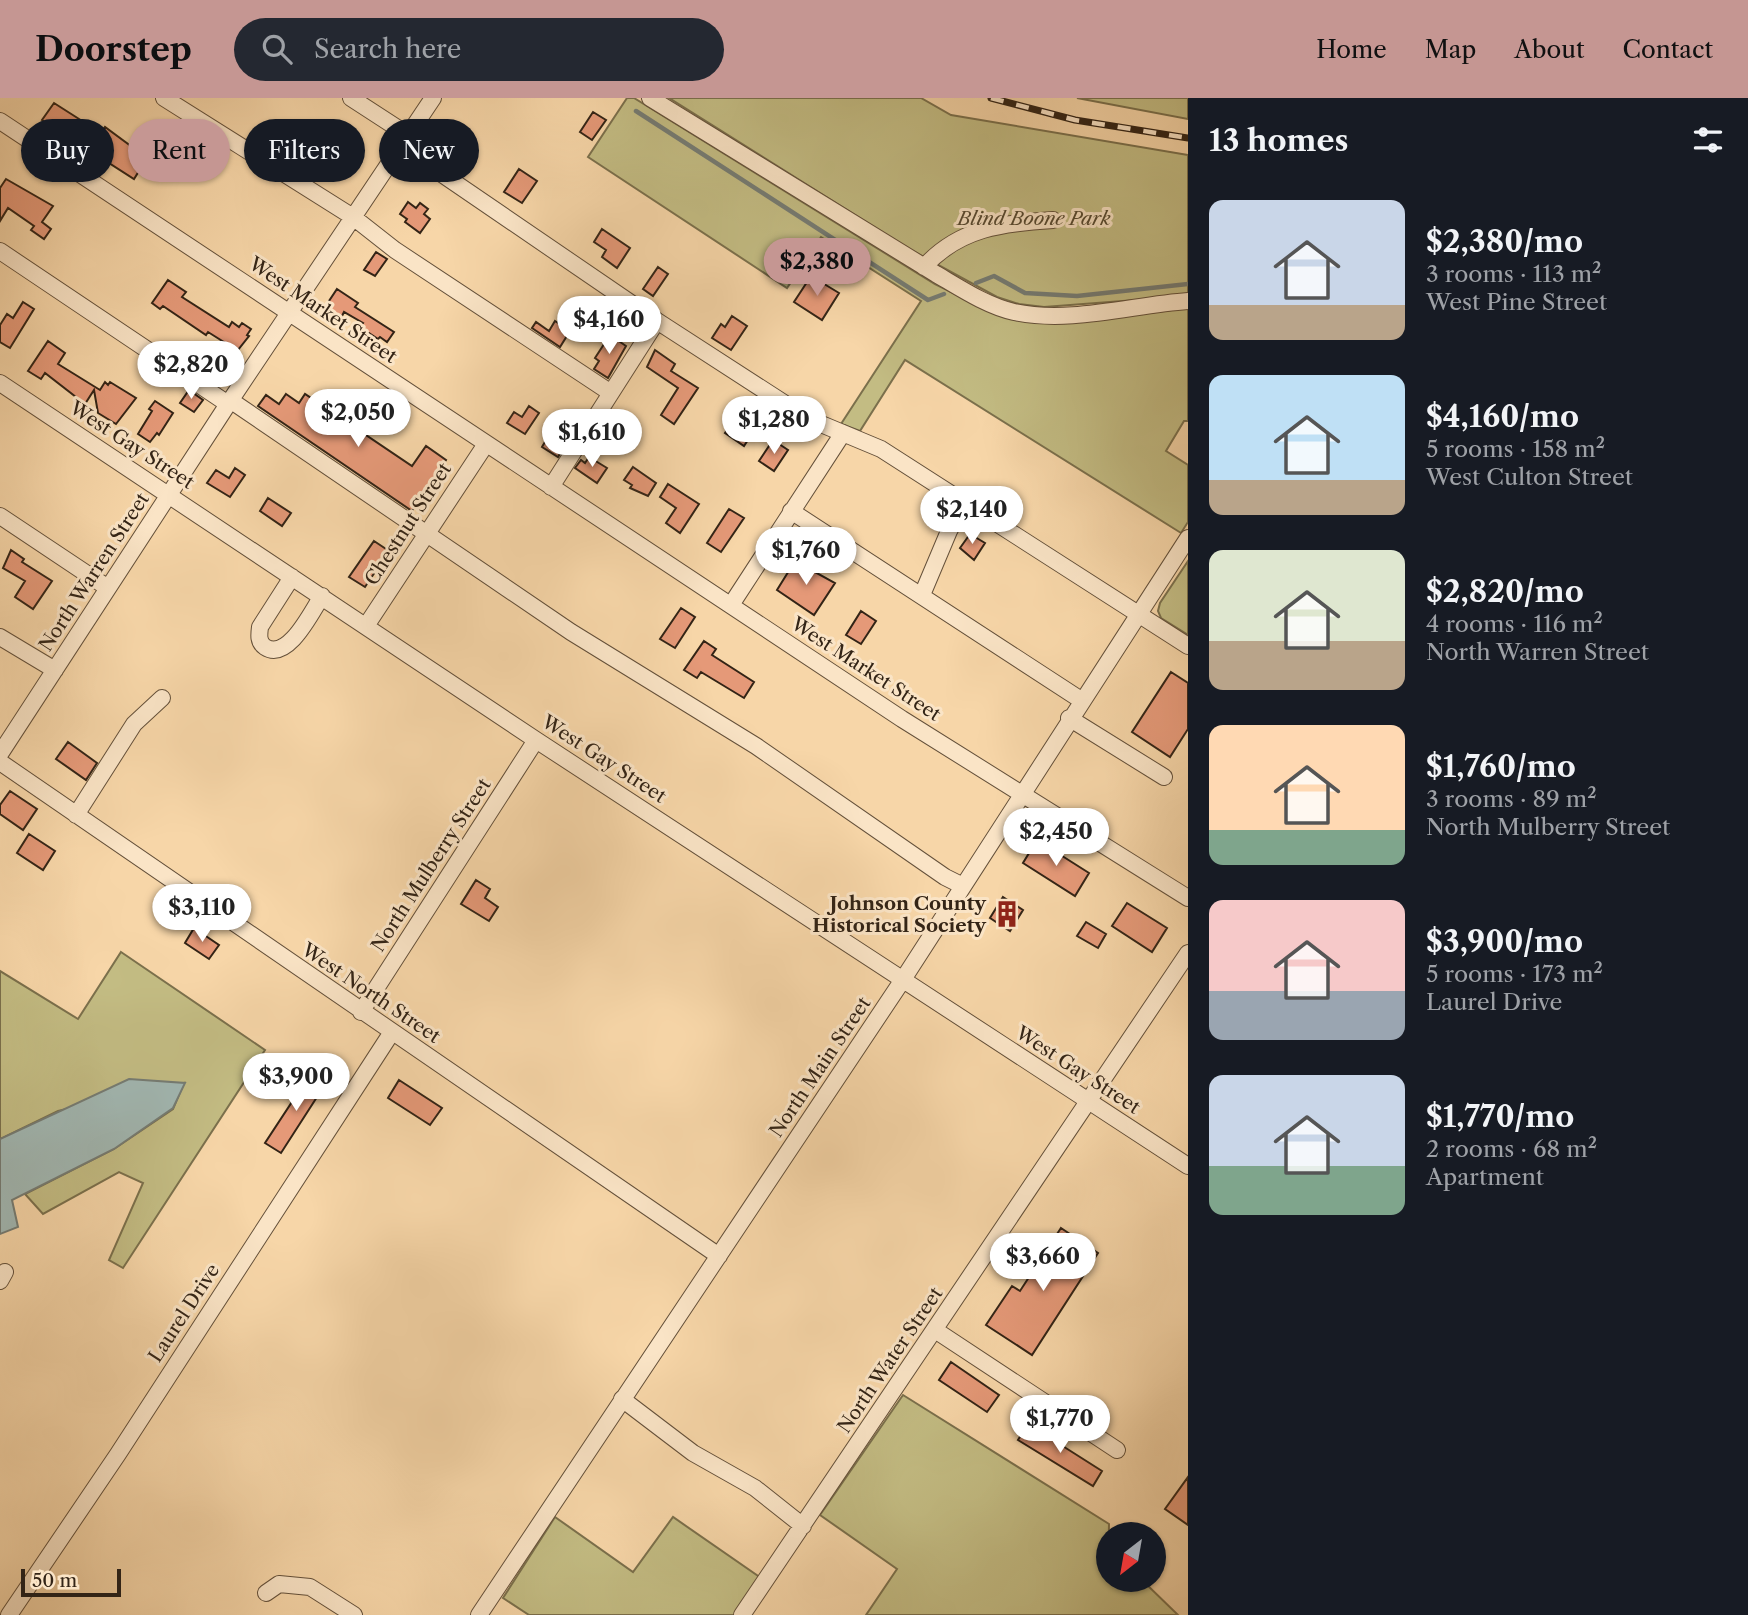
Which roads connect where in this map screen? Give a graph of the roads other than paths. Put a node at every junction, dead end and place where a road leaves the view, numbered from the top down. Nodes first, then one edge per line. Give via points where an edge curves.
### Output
1 (164, 98) edge
2 (351, 98) edge
3 (433, 98) edge
4 (650, 98) edge
5 (419, 119) edge
6 (0, 121) edge
7 (379, 121) edge
8 (379, 178) edge
9 (462, 182) edge
10 (352, 217) junction
11 (1052, 220) dead end
12 (0, 251) edge
13 (924, 267) junction
14 (1188, 301) edge
15 (289, 312) junction
16 (657, 321) junction
17 (0, 383) edge
18 (611, 393) junction
19 (229, 402) junction
20 (842, 433) junction
21 (486, 444) junction
22 (551, 487) junction
23 (169, 494) junction
24 (965, 502) junction
25 (791, 511) junction
26 (0, 516) edge
27 (426, 535) junction
28 (1188, 538) edge
29 (292, 577) junction
30 (108, 588) junction
31 (922, 594) junction
32 (322, 596) junction
33 (731, 605) junction
34 (1140, 615) junction
35 (366, 626) junction
36 (0, 638) edge
37 (1188, 646) edge
38 (55, 670) junction
39 (162, 698) dead end
40 (1082, 700) junction
41 (1069, 718) junction
42 (536, 740) junction
43 (0, 754) edge
44 (0, 762) edge
45 (1164, 777) dead end
46 (1023, 796) junction
47 (76, 815) junction
48 (963, 886) junction
49 (1188, 898) edge
50 (1188, 953) edge
51 (902, 981) junction
52 (361, 1012) junction
53 (392, 1032) junction
54 (1090, 1102) junction
55 (1188, 1166) edge
56 (719, 1256) junction
57 (936, 1330) junction
58 (622, 1399) junction
59 (1117, 1450) dead end
60 (803, 1526) junction
61 (266, 1593) dead end
62 (9, 1615) edge
63 (354, 1615) edge
64 (479, 1615) edge
65 (743, 1615) edge

1 - 10 street
2 - 7 street
3 - 5 street, North Warren Street
4 - 13 street
6 - 15 street, West Market Street
8 - 10 street, North Warren Street
9 - 16 street
10 - 15 street, North Warren Street
10 - 18 street
11 - 13 street via 983,229 954,240
12 - 19 street
13 - 14 street via 1013,312 1067,315
15 - 19 street, North Warren Street
15 - 21 street, West Market Street
16 - 18 street
16 - 20 street via 790,407
17 - 23 street, West Gay Street
18 - 22 street
19 - 23 street, North Warren Street
19 - 27 street
20 - 24 street via 881,449
20 - 25 street
21 - 22 street, West Market Street
21 - 27 street, Chestnut Street
22 - 33 street, West Market Street
23 - 29 street, West Gay Street
23 - 30 street, North Warren Street
24 - 31 street
24 - 34 street
25 - 31 street
25 - 33 street
26 - 30 street
27 - 35 street, Chestnut Street
27 - 48 street
28 - 34 street, North Main Street
29 - 32 street, West Gay Street
29 - 32 street via 260,627 258,637 263,645 272,650 294,640
30 - 38 street, North Warren Street
31 - 40 street
32 - 35 street, West Gay Street
33 - 46 street, West Market Street
34 - 37 street
34 - 40 street, North Main Street
35 - 42 street, West Gay Street
36 - 38 street
38 - 43 street, North Warren Street
39 - 47 street via 134,724
40 - 41 street, North Main Street
41 - 45 street
41 - 46 street, North Main Street
42 - 51 street, West Gay Street
42 - 52 street, North Mulberry Street
44 - 47 street, West North Street
46 - 48 street, North Main Street
46 - 49 street, West Market Street
47 - 52 street, West North Street
48 - 51 street, North Main Street
50 - 54 street, North Water Street
51 - 54 street, West Gay Street
51 - 56 street, North Main Street
52 - 53 street, West North Street
53 - 56 street, West North Street
53 - 62 street, Laurel Drive
54 - 55 street, West Gay Street
54 - 57 street, North Water Street
56 - 58 street, North Main Street
57 - 59 street
57 - 60 street, North Water Street
58 - 60 street via 654,1426 754,1488
58 - 64 street, North Main Street
60 - 65 street, North Water Street
61 - 63 street via 279,1584 310,1587

